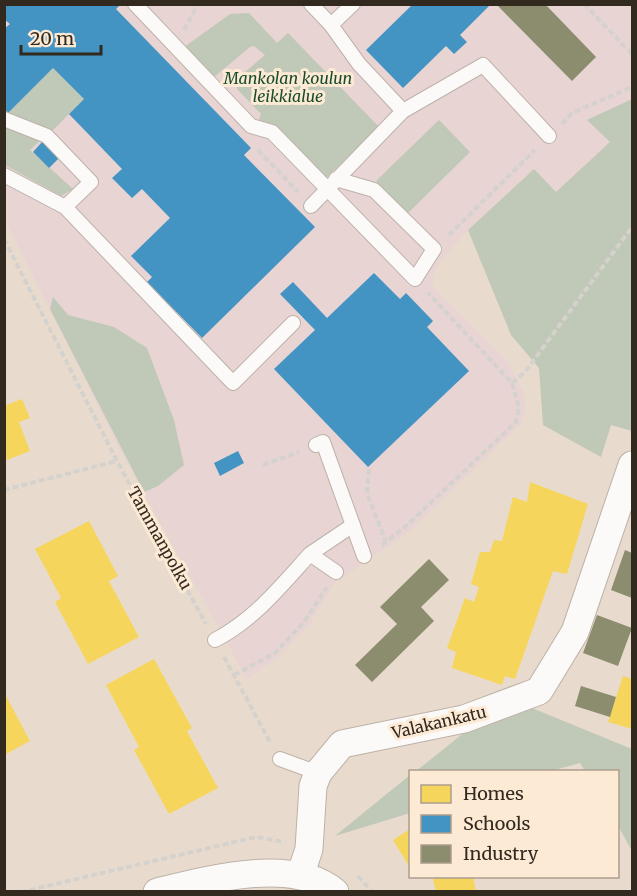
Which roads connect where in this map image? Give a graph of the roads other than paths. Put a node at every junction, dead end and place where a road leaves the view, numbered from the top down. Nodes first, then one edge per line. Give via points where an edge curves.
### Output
1 (135, 4) edge
2 (311, 4) edge
3 (352, 4) edge
4 (331, 25) junction
5 (404, 111) junction
6 (4, 119) edge
7 (549, 136) road end
8 (4, 175) edge
9 (331, 184) junction
10 (311, 206) dead end
11 (65, 207) junction
12 (293, 323) dead end
13 (316, 445) dead end
14 (633, 465) edge
15 (353, 525) junction
16 (310, 554) junction
17 (364, 556) road end
18 (336, 572) road end
19 (215, 640) road end
20 (280, 759) road end
21 (318, 773) junction
22 (300, 876) junction
23 (157, 891) edge
24 (336, 891) edge

1 - 9 lane via 251,126 272,132
2 - 4 lane
3 - 4 lane
4 - 5 lane via 359,64
5 - 7 lane via 483,66
5 - 9 lane
6 - 11 lane via 47,136 91,182
8 - 11 lane
9 - 9 lane via 415,279 434,249 374,190
9 - 10 lane
11 - 12 lane via 233,383
13 - 15 lane via 323,442
14 - 21 street, Valakankatu via 575,632 539,691 464,719 342,744
15 - 16 lane
15 - 17 lane
16 - 18 lane
16 - 19 lane via 259,610
20 - 21 lane
21 - 22 street, Valakankatu via 309,849
22 - 23 street via 274,872
22 - 24 street

